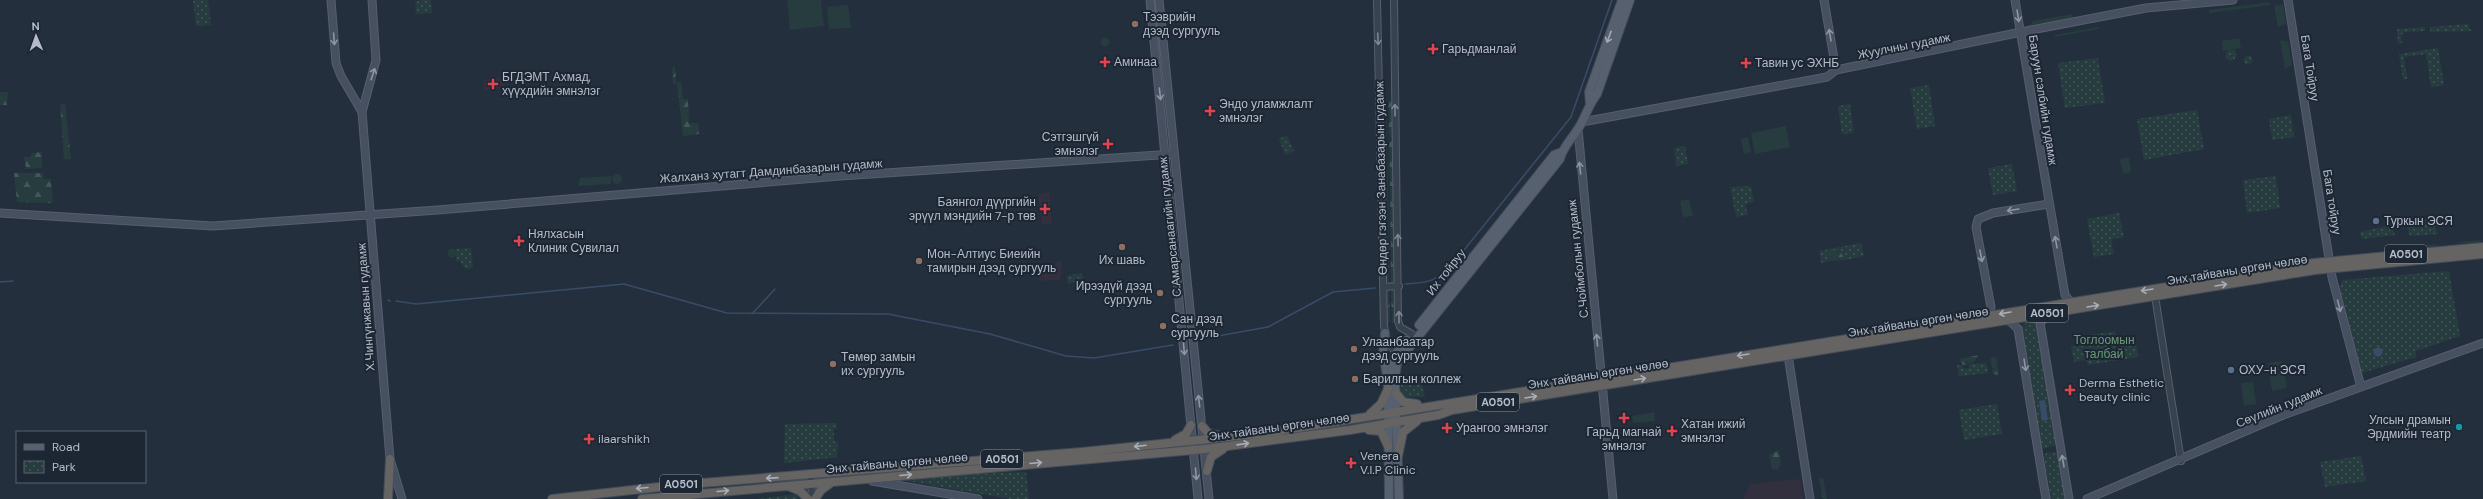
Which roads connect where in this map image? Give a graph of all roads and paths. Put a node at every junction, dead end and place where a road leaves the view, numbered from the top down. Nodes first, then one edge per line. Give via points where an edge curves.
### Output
1 (331, 0) edge
2 (372, 0) edge
3 (1150, 0) edge
4 (1159, 0) edge
5 (1377, 0) edge
6 (1394, 0) edge
7 (1622, 0) edge
8 (1630, 0) edge
9 (1824, 0) edge
10 (2015, 0) edge
11 (2233, 0) edge
12 (2288, 0) edge
13 (2021, 33) junction
14 (1166, 68) junction
15 (1158, 69) junction
16 (1836, 70) junction
17 (1590, 104) junction
18 (362, 112) junction
19 (1580, 126) junction
20 (2310, 139) joint
21 (1562, 152) junction
22 (1174, 154) junction
23 (1166, 155) junction
24 (2049, 204) junction
25 (0, 213) edge
26 (369, 215) junction
27 (2483, 247) edge
28 (2483, 254) edge
29 (2330, 265) junction
30 (1399, 286) junction
31 (1384, 287) junction
32 (2155, 296) junction
33 (2073, 302) junction
34 (2050, 312) junction
35 (1986, 316) junction
36 (2006, 320) junction
37 (1385, 333) junction
38 (1412, 334) junction
39 (2483, 343) edge
40 (1396, 353) junction
41 (1788, 355) junction
42 (1388, 378) junction
43 (1601, 382) junction
44 (2361, 387) junction
45 (1388, 389) junction
46 (1396, 393) junction
47 (1450, 403) junction
48 (1392, 412) junction
49 (1367, 416) junction
50 (1422, 418) junction
51 (1396, 422) junction
52 (1388, 423) junction
53 (1191, 425) junction
54 (1202, 426) junction
55 (1350, 430) junction
56 (1244, 435) junction
57 (1204, 440) junction
58 (1193, 441) junction
59 (1166, 443) junction
60 (1228, 446) junction
61 (1388, 446) junction
62 (1194, 449) junction
63 (1205, 449) junction
64 (1398, 456) junction
65 (390, 459) junction
66 (2181, 461) junction
67 (1207, 471) junction
68 (811, 478) junction
69 (858, 479) junction
70 (835, 481) junction
71 (786, 485) junction
72 (2097, 497) edge
73 (388, 499) edge
74 (402, 499) edge
75 (552, 499) edge
76 (642, 499) edge
77 (808, 499) edge
78 (813, 499) edge
79 (978, 499) edge
80 (1198, 499) edge
81 (1210, 499) edge
82 (1389, 499) edge
83 (1399, 499) edge
84 (1613, 499) edge
85 (1810, 499) edge
86 (2046, 499) edge
87 (2069, 499) edge
88 (2087, 499) edge

1 -> 18 main road, Х.Чингүнжавын гудамж via 336,63 340,76
18 -> 2 main road, Х.Чингүнжавын гудамж via 376,60
3 - 15 main road, С.Амарсанаагийн гудамж
4 - 14 main road, С.Амарсанаагийн гудамж
5 -> 31 street, Өндөр гэгээн Занабазарын гудамж
30 -> 6 street, Өндөр гэгээн Занабазарын гудамж
7 -> 17 main road, Их тойруу via 1589,92
8 - 17 main road, Их тойруу via 1597,94
16 -> 9 main road
10 -> 13 main road, Баруун сэлбийн гудамж
11 - 13 main road, Жуулчны гудамж via 2146,8
12 - 20 main road, Бага Тойруу
13 - 16 main road, Жуулчны гудамж
13 - 24 main road, Баруун сэлбийн гудамж
14 - 15 main road
14 - 22 main road, С.Амарсанаагийн гудамж
15 -> 23 main road, С.Амарсанаагийн гудамж
16 - 19 main road, Жуулчны гудамж via 1827,77
17 - 19 main road, Их тойруу
18 - 26 main road, Х.Чингүнжавын гудамж
19 - 21 main road, Их тойруу
43 -> 19 main road, С.Чоймболын гудамж
20 - 29 main road, Бага тойруу
21 - 38 main road, Их тойруу via 1549,161
21 - 46 main road, Их тойруу via 1560,159 1408,347 1395,370
22 - 23 main road, Жалханз хутагт Дамдинбазарын гудамж
54 -> 22 main road, С.Амарсанаагийн гудамж
23 - 26 main road, Жалханз хутагт Дамдинбазарын гудамж via 833,176
23 -> 53 main road, С.Амарсанаагийн гудамж
33 -> 24 main road via 2065,295
24 -> 35 main road via 1993,213 1978,219 1976,227 1991,307
25 - 26 main road, Жалханз хутагт Дамдинбазарын гудамж via 194,227
26 - 65 main road, Х.Чингүнжавын гудамж
27 - 29 highway, Энх тайваны өргөн чөлөө / A0501
28 - 29 highway, Энх тайваны өргөн чөлөө / A0501
32 -> 29 highway, Энх тайваны өргөн чөлөө / A0501
29 -> 33 highway, Энх тайваны өргөн чөлөө / A0501
29 -> 44 main road, Бага тойруу
30 - 31 street
38 -> 30 street, Өндөр гэгээн Занабазарын гудамж via 1399,325
31 - 37 street, Өндөр гэгээн Занабазарын гудамж
34 -> 32 highway, Энх тайваны өргөн чөлөө / A0501
32 - 66 street
33 -> 35 highway, Энх тайваны өргөн чөлөө / A0501
34 - 36 highway, Энх тайваны өргөн чөлөө / A0501
87 -> 34 main road via 2040,323
35 -> 43 highway, Энх тайваны өргөн чөлөө / A0501
36 - 41 highway, Энх тайваны өргөн чөлөө / A0501
36 -> 86 main road via 2018,328
37 - 40 street, Өндөр гэгээн Занабазарын гудамж
37 - 42 main road via 1383,353
38 - 40 main road, Их тойруу
39 - 44 main road, Сөүлийн гудамж
40 - 42 main road, Их тойруу
43 -> 41 highway, Энх тайваны өргөн чөлөө / A0501
41 - 85 main road
42 - 45 main road, Их тойруу
43 - 47 highway, Энх тайваны өргөн чөлөө / A0501
50 -> 43 highway, Энх тайваны өргөн чөлөө / A0501
43 - 84 main road, С.Чоймболын гудамж
44 - 66 main road, Сөүлийн гудамж via 2283,415
45 - 48 main road, Их тойруу
45 - 49 highway via 1381,404
46 - 47 highway via 1409,405
46 - 48 main road, Их тойруу
47 - 48 highway, Энх тайваны өргөн чөлөө / A0501
48 - 49 highway, Энх тайваны өргөн чөлөө / A0501
48 - 51 main road, Их тойруу
48 - 52 main road, Их тойруу
49 - 56 highway, Энх тайваны өргөн чөлөө / A0501
50 - 51 highway, Энх тайваны өргөн чөлөө / A0501
50 - 64 highway via 1409,425 1403,432
51 - 52 highway, Энх тайваны өргөн чөлөө / A0501
51 - 64 main road, Их тойруу
52 - 55 highway, Энх тайваны өргөн чөлөө / A0501
52 - 61 main road, Их тойруу
53 - 58 main road, С.Амарсанаагийн гудамж
53 - 59 highway via 1181,438
54 - 56 highway via 1214,436
54 - 57 main road, С.Амарсанаагийн гудамж
60 -> 55 highway, Энх тайваны өргөн чөлөө / A0501
55 - 61 highway via 1381,431
56 - 57 highway, Энх тайваны өргөн чөлөө / A0501
57 - 58 highway, Энх тайваны өргөн чөлөө / A0501
57 - 63 main road, С.Амарсанаагийн гудамж
58 - 59 highway, Энх тайваны өргөн чөлөө / A0501
58 - 62 main road, С.Амарсанаагийн гудамж
59 -> 68 highway, Энх тайваны өргөн чөлөө / A0501
60 - 63 highway, Энх тайваны өргөн чөлөө / A0501
60 - 67 highway via 1211,457
61 - 82 main road, Их тойруу
62 - 63 highway, Энх тайваны өргөн чөлөө / A0501
69 -> 62 highway, Энх тайваны өргөн чөлөө / A0501
62 -> 80 main road, С.Амарсанаагийн гудамж
63 - 67 main road, С.Амарсанаагийн гудамж
64 - 83 main road, Их тойруу
65 - 73 highway
65 - 74 main road, Х.Чингүнжавын гудамж
66 - 72 main road, Сөүлийн гудамж
67 - 81 main road, С.Амарсанаагийн гудамж
68 - 70 highway, Энх тайваны өргөн чөлөө / A0501
68 - 71 highway, Энх тайваны өргөн чөлөө / A0501
68 -> 75 highway, Энх тайваны өргөн чөлөө / A0501 via 632,489
68 - 78 street
69 - 70 highway, Энх тайваны өргөн чөлөө / A0501
69 - 79 main road
70 - 78 highway via 822,489
76 -> 71 highway, Энх тайваны өргөн чөлөө / A0501
71 - 77 highway via 800,491
72 - 88 main road, Сөүлийн гудамж

